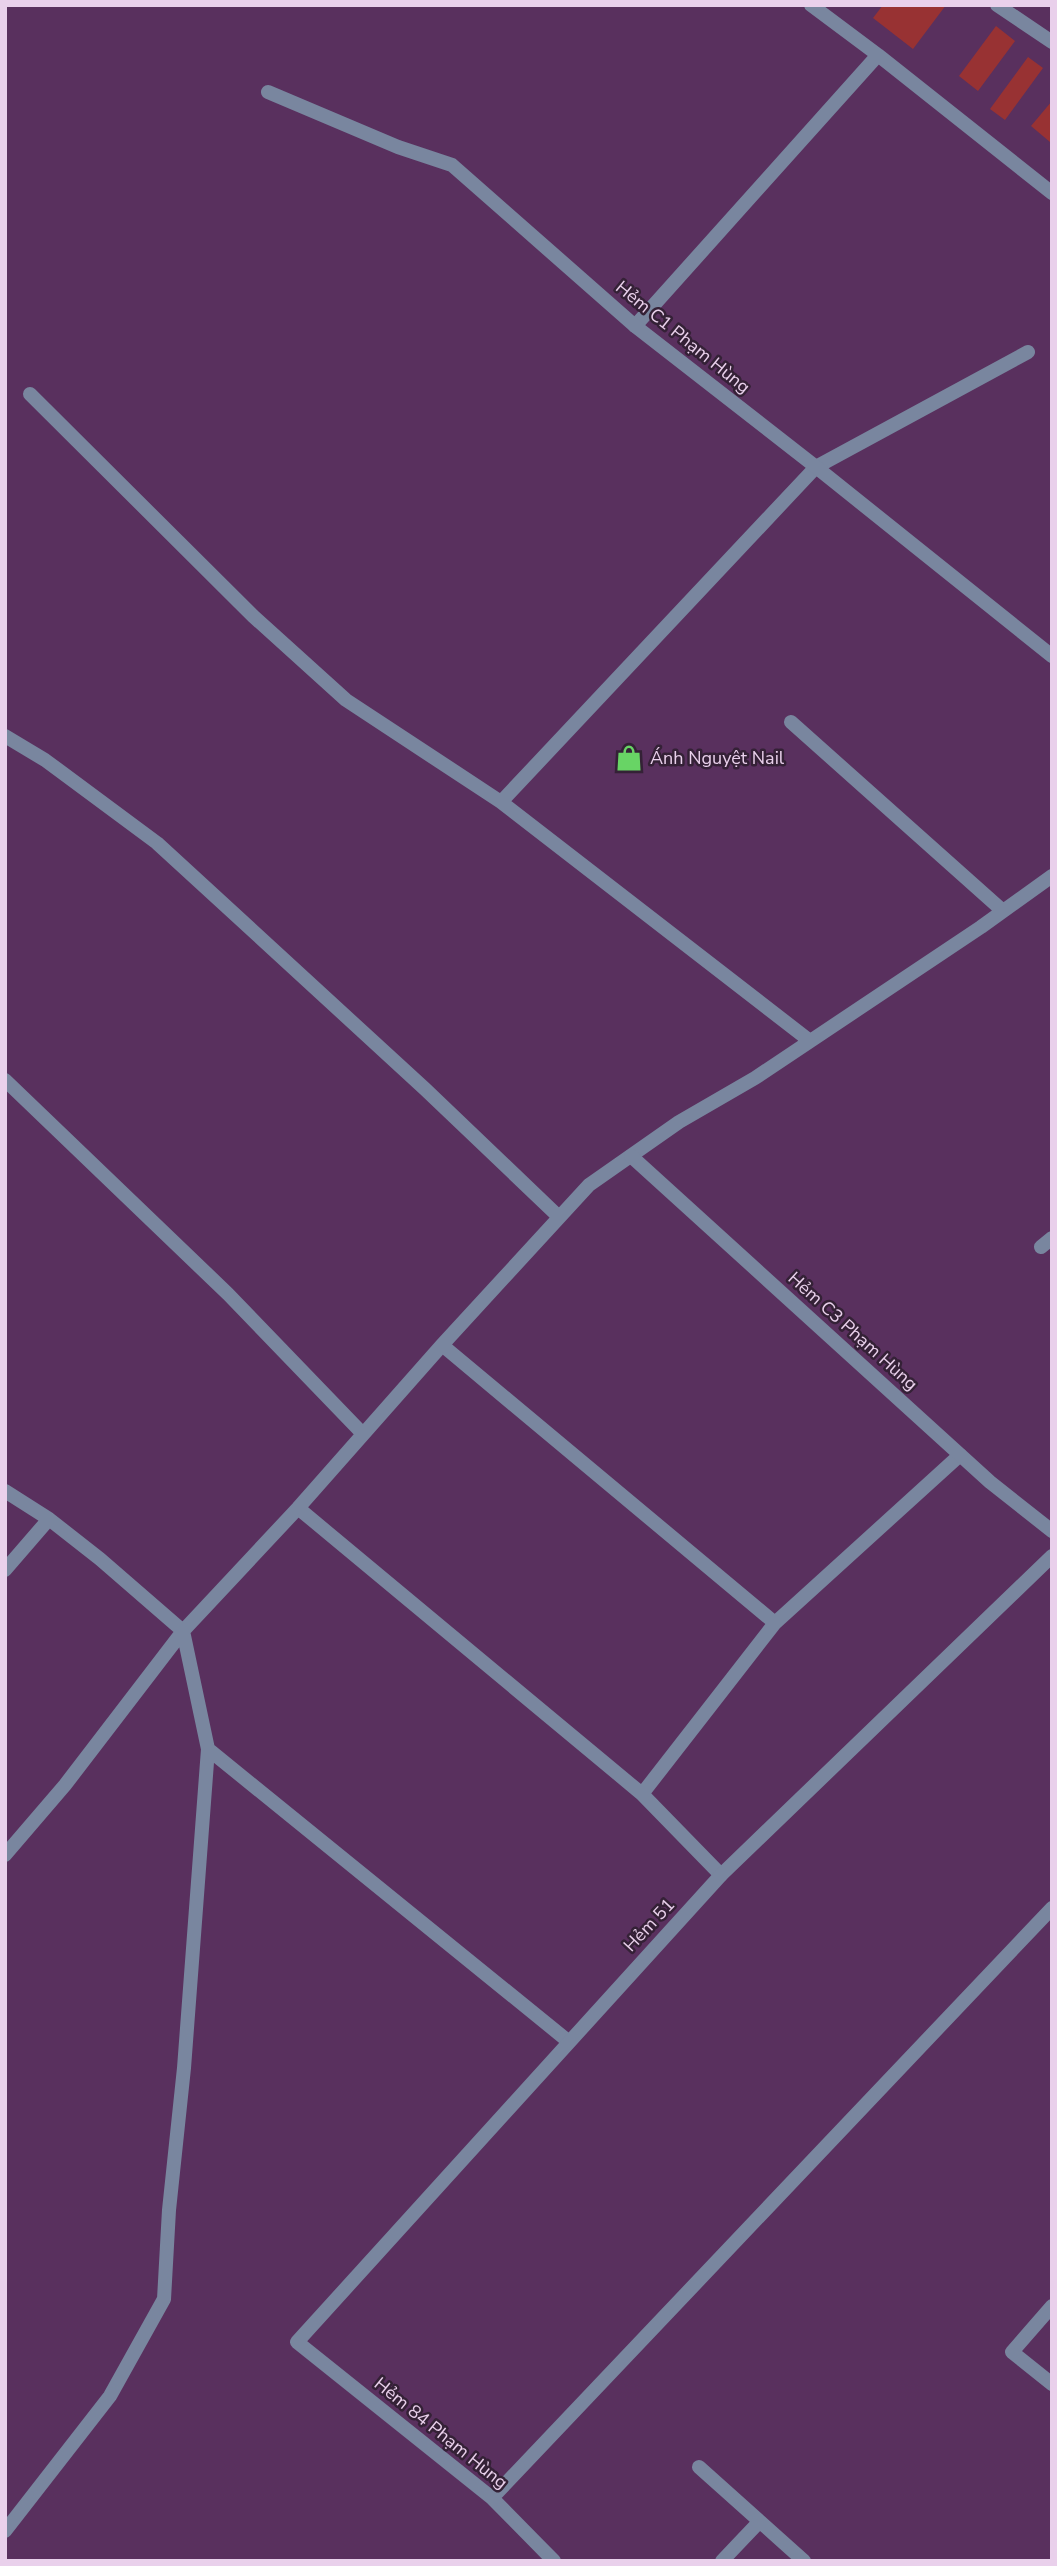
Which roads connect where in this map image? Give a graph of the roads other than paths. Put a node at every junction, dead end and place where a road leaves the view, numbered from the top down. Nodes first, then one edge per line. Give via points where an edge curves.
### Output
1 (811, 5) edge
2 (998, 5) edge
3 (1052, 42) edge
4 (878, 55) junction
5 (268, 92) dead end
6 (1052, 193) edge
7 (635, 326) junction
8 (1028, 352) dead end
9 (30, 394) dead end
10 (816, 467) junction
11 (1052, 656) edge
12 (791, 722) dead end
13 (5, 736) edge
14 (501, 802) junction
15 (1052, 876) edge
16 (1003, 911) junction
17 (810, 1041) junction
18 (5, 1080) edge
19 (631, 1156) junction
20 (559, 1217) junction
21 (442, 1345) junction
22 (363, 1434) junction
23 (960, 1455) junction
24 (5, 1491) edge
25 (298, 1508) junction
26 (49, 1519) junction
27 (1052, 1531) edge
28 (1052, 1556) edge
29 (5, 1570) edge
30 (775, 1623) junction
31 (183, 1631) junction
32 (208, 1749) junction
33 (642, 1794) junction
34 (5, 1855) edge
35 (721, 1875) junction
36 (1052, 1908) edge
37 (568, 2041) junction
38 (1052, 2306) edge
39 (297, 2342) joint
40 (1052, 2384) edge
41 (699, 2467) dead end
42 (492, 2498) junction
43 (759, 2522) junction
44 (5, 2531) edge
45 (554, 2561) edge
46 (722, 2561) edge
47 (804, 2561) edge

1 - 4 street
2 - 3 street
4 - 6 street
4 - 7 street
5 - 7 street, Hẻm C1 Phạm Hùng via 452,165
7 - 10 street, Hẻm C1 Phạm Hùng
8 - 10 street
9 - 14 street via 253,616 346,700
10 - 11 street, Hẻm C1 Phạm Hùng
10 - 14 street
12 - 16 street
13 - 20 street via 157,843
14 - 17 street
15 - 16 street
16 - 17 street
17 - 19 street
18 - 22 street via 228,1294
19 - 20 street via 589,1185
19 - 23 street, Hẻm C3 Phạm Hùng
20 - 21 street
21 - 22 street
21 - 30 street
22 - 25 street
23 - 27 street, Hẻm C3 Phạm Hùng
23 - 30 street
24 - 26 street
25 - 31 street
25 - 33 street
26 - 29 street
26 - 31 street
28 - 35 street, Hẻm 51
30 - 33 street
31 - 32 street
31 - 34 street
32 - 37 street
32 - 44 street via 164,2299 110,2396
33 - 35 street
35 - 37 street, Hẻm 51
36 - 42 street
37 - 39 street, Hẻm 51
38 - 40 street via 1012,2352
39 - 42 street, Hẻm 84 Phạm Hùng
41 - 43 street
42 - 45 street, Hẻm 84 Phạm Hùng
43 - 46 street
43 - 47 street

